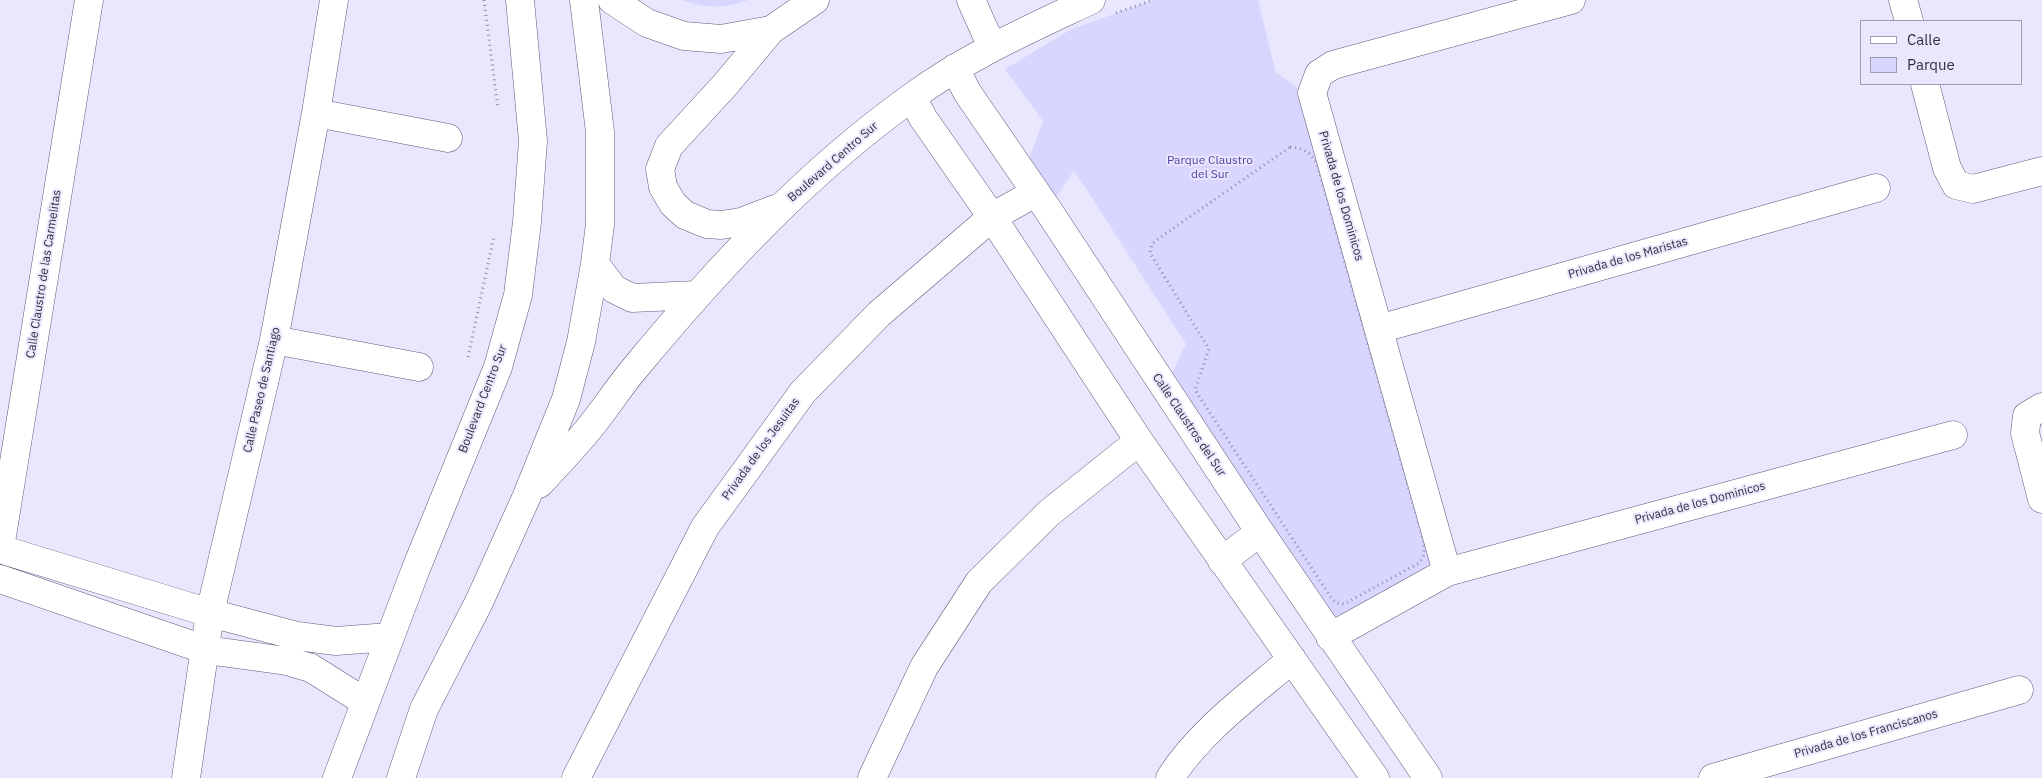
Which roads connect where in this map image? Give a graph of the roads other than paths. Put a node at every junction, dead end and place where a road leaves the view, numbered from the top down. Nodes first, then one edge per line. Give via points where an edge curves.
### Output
1 (89, 0) edge
2 (334, 0) edge
3 (520, 0) edge
4 (584, 0) edge
5 (612, 0) edge
6 (815, 0) edge
7 (971, 0) edge
8 (1571, 0) edge
9 (1903, 0) edge
10 (1100, 8) edge
11 (1909, 20) edge
12 (771, 30) junction
13 (992, 47) junction
14 (955, 68) junction
15 (1925, 85) edge
16 (912, 97) junction
17 (316, 113) junction
18 (448, 138) dead end
19 (2042, 171) edge
20 (1876, 188) dead end
21 (1035, 192) junction
22 (782, 206) junction
23 (992, 217) junction
24 (595, 264) junction
25 (697, 295) junction
26 (1379, 329) junction
27 (274, 340) junction
28 (419, 367) dead end
29 (2042, 407) edge
30 (1953, 435) dead end
31 (1139, 442) junction
32 (526, 498) junction
33 (2042, 499) edge
34 (1260, 532) junction
35 (0, 549) edge
36 (1222, 561) junction
37 (1447, 572) junction
38 (0, 579) edge
39 (210, 614) junction
40 (1330, 636) junction
41 (389, 637) junction
42 (206, 650) junction
43 (1292, 659) junction
44 (2019, 690) dead end
45 (365, 702) junction
46 (186, 778) edge
47 (337, 778) edge
48 (401, 778) edge
49 (576, 778) edge
50 (872, 778) edge
51 (1170, 778) edge
52 (1375, 778) edge
53 (1428, 778) edge
54 (1713, 778) edge

1 - 35 street, Calle Claustro de las Carmelitas
2 - 17 street, Calle Paseo de Santiago
3 - 41 street, Boulevard Centro Sur via 532,140 518,295 498,367
4 - 24 street via 600,132 600,224
5 - 12 street via 647,23 684,36 721,39
6 - 12 street
7 - 13 street
8 - 26 street, Privada de los Dominicos via 1333,65 1319,74 1312,94
9 - 11 street
10 - 13 street, Boulevard Centro Sur
12 - 22 street via 669,146 660,169 663,187 673,204 686,215 707,224 740,222
13 - 14 street, Boulevard Centro Sur
14 - 16 street, Boulevard Centro Sur
14 - 21 street, Calle Claustros del Sur via 967,92
15 - 19 street via 1947,168 1956,184 1973,189
16 - 22 street, Boulevard Centro Sur via 846,149
16 - 23 street
17 - 18 street
17 - 27 street, Calle Paseo de Santiago
20 - 26 street, Privada de los Maristas
21 - 23 street, Privada de los Jesuitas
21 - 34 street, Calle Claustros del Sur
22 - 25 street, Boulevard Centro Sur
23 - 31 street
23 - 49 street, Privada de los Jesuitas via 879,314 802,392 705,527
24 - 25 street via 614,289 632,298
24 - 32 street via 581,342 566,399
25 - 32 street, Boulevard Centro Sur via 634,368 588,430
26 - 37 street, Privada de los Dominicos
27 - 28 street
27 - 39 street, Calle Paseo de Santiago
29 - 33 street via 2027,416 2025,433
30 - 37 street, Privada de los Dominicos
31 - 36 street
31 - 50 street via 1049,513 979,582 924,667
32 - 48 street via 479,602 424,709
34 - 36 street
34 - 40 street, Calle Claustros del Sur
35 - 39 street
36 - 43 street
37 - 40 street, Privada de los Dominicos
38 - 42 street
39 - 41 street via 320,640
39 - 42 street, Calle Paseo de Santiago
40 - 53 street, Calle Claustros del Sur
41 - 45 street, Boulevard Centro Sur
42 - 45 street via 311,668
42 - 46 street, Calle Paseo de Santiago
43 - 51 street via 1222,718
43 - 52 street
44 - 54 street, Privada de los Franciscanos
45 - 47 street, Boulevard Centro Sur

